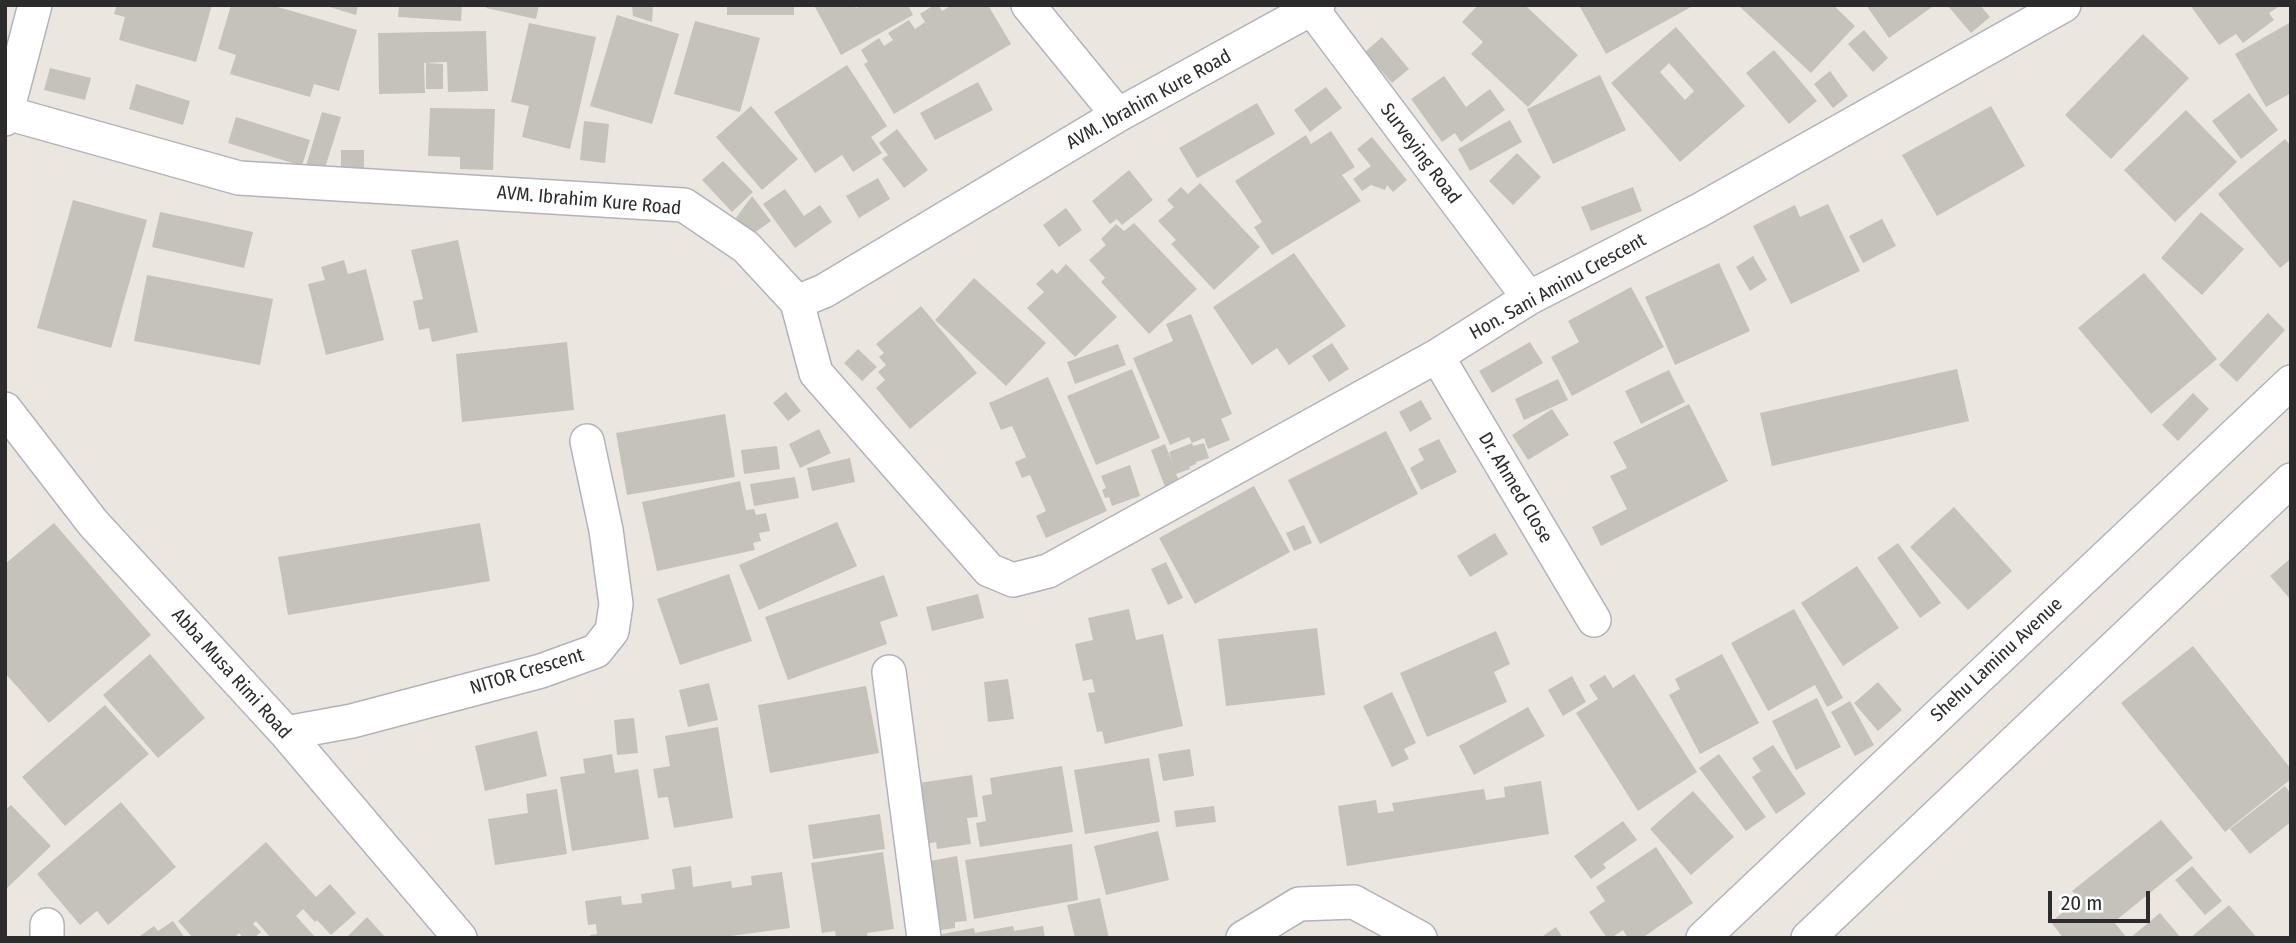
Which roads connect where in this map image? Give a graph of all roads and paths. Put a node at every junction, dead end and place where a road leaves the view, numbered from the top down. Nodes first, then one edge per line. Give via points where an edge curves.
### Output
1 (35, 5) edge
2 (1028, 5) edge
3 (2064, 5) edge
4 (1315, 7) edge
5 (1118, 115) junction
6 (6, 116) edge
7 (1528, 298) junction
8 (797, 302) junction
9 (1437, 356) junction
10 (2291, 382) edge
11 (5, 409) edge
12 (587, 441) dead end
13 (2291, 480) edge
14 (1594, 620) dead end
15 (889, 672) dead end
16 (286, 733) junction
17 (460, 938) edge
18 (924, 938) edge
19 (1243, 938) edge
20 (1419, 938) edge
21 (1703, 938) edge
22 (1808, 938) edge

1 - 6 street
2 - 5 street
3 - 7 street, Hon. Sani Aminu Crescent via 1700,210
4 - 5 street, AVM. Ibrahim Kure Road
4 - 7 street, Surveying Road
5 - 8 street, AVM. Ibrahim Kure Road via 824,291
6 - 8 street, AVM. Ibrahim Kure Road via 239,178 684,205 746,247
7 - 9 street, Hon. Sani Aminu Crescent
8 - 9 street, Hon. Sani Aminu Crescent via 816,373 989,570 1013,580 1048,571
9 - 14 street, Dr. Ahmed Close
10 - 21 street, Shehu Laminu Avenue
11 - 16 street, Abba Musa Rimi Road via 93,523
12 - 16 street, NITOR Crescent via 616,604 612,631 596,651 541,671 352,721
13 - 22 street
15 - 18 street
16 - 17 street, Abba Musa Rimi Road
19 - 20 street via 1299,904 1354,902

